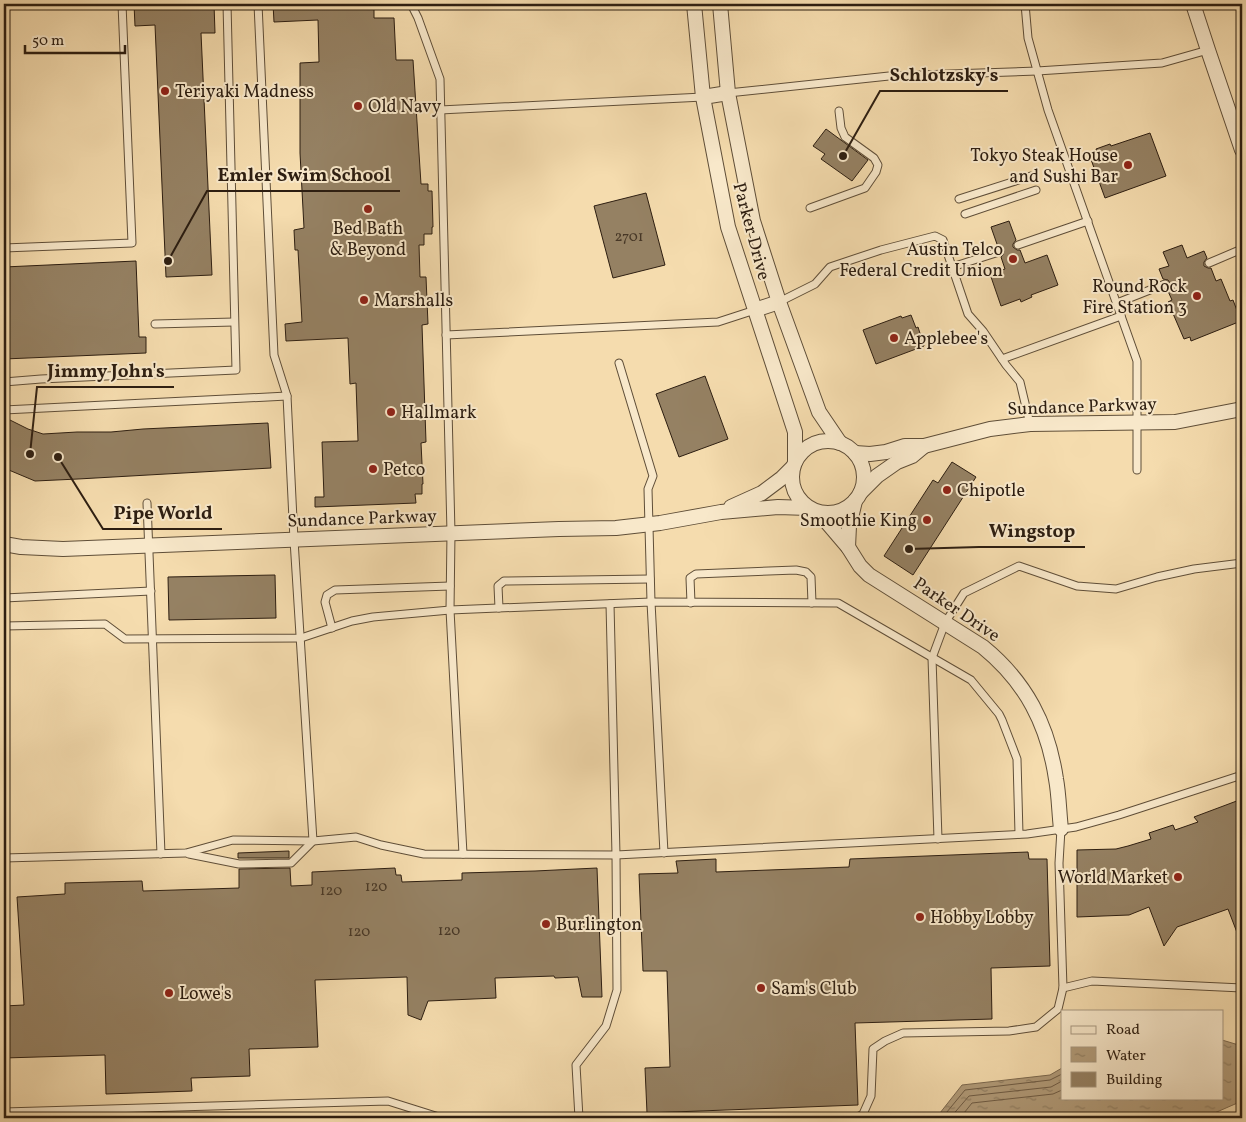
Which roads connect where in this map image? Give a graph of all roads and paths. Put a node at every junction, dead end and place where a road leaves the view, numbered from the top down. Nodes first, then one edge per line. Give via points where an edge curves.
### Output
1 (122, 4) edge
2 (227, 4) edge
3 (258, 4) edge
4 (411, 4) edge
5 (694, 4) edge
6 (720, 4) edge
7 (1025, 4) edge
8 (1193, 4) edge
9 (1208, 50) junction
10 (1037, 71) junction
11 (728, 93) junction
12 (703, 97) junction
13 (440, 110) junction
14 (839, 111) dead end
15 (1242, 150) edge
16 (1031, 176) dead end
17 (1036, 190) dead end
18 (959, 200) dead end
19 (810, 208) dead end
20 (965, 214) dead end
21 (1088, 221) junction
22 (1018, 245) dead end
23 (4, 248) edge
24 (1242, 249) edge
25 (999, 252) dead end
26 (1209, 263) dead end
27 (952, 267) junction
28 (1165, 284) dead end
29 (779, 302) junction
30 (1117, 303) junction
31 (755, 310) junction
32 (1121, 316) junction
33 (234, 322) junction
34 (155, 324) dead end
35 (446, 334) junction
36 (1002, 359) junction
37 (619, 363) dead end
38 (4, 382) edge
39 (287, 396) junction
40 (1242, 409) edge
41 (4, 410) edge
42 (1137, 423) junction
43 (1030, 424) junction
44 (840, 443) junction
45 (924, 446) junction
46 (855, 453) junction
47 (794, 465) junction
48 (1138, 470) dead end
49 (858, 497) junction
50 (147, 503) dead end
51 (814, 510) junction
52 (721, 512) junction
53 (649, 524) junction
54 (451, 533) junction
55 (294, 540) junction
56 (4, 544) edge
57 (149, 546) junction
58 (848, 547) junction
59 (1242, 563) edge
60 (650, 579) junction
61 (450, 586) junction
62 (151, 591) junction
63 (4, 598) edge
64 (651, 602) junction
65 (691, 603) junction
66 (812, 603) junction
67 (610, 604) junction
68 (499, 608) junction
69 (450, 610) junction
70 (945, 623) junction
71 (4, 626) edge
72 (332, 628) junction
73 (300, 638) junction
74 (153, 639) junction
75 (932, 658) junction
76 (1242, 776) edge
77 (1061, 829) junction
78 (1018, 834) junction
79 (938, 838) junction
80 (313, 841) junction
81 (186, 853) junction
82 (664, 853) junction
83 (161, 854) junction
84 (463, 854) junction
85 (616, 855) junction
86 (4, 858) edge
87 (1063, 988) junction
88 (1242, 988) edge
89 (4, 1112) edge
90 (442, 1118) edge
91 (579, 1118) edge
92 (856, 1118) edge

1 - 23 lane via 132,243
2 - 33 lane
3 - 39 lane via 274,355
4 - 13 lane via 440,79
5 - 12 street, Parker Drive
6 - 11 street, Parker Drive
7 - 10 lane via 1028,38
8 - 9 street
9 - 10 lane via 1162,63
9 - 15 street
10 - 11 lane via 889,76
10 - 21 lane
11 - 12 street
11 - 29 street, Parker Drive via 753,221
12 - 13 lane
12 - 31 street, Parker Drive via 728,227
13 - 35 lane
14 - 19 lane via 845,137 874,158 878,165 876,172 864,188
16 - 18 lane
17 - 20 lane
21 - 22 lane
21 - 30 lane
24 - 26 lane
25 - 27 lane
27 - 29 lane via 943,240 935,236 830,268 815,284
27 - 36 lane via 968,314
28 - 30 lane
29 - 31 street
29 - 44 street, Parker Drive via 819,412
30 - 32 lane
31 - 35 lane via 718,322
31 - 47 street, Parker Drive via 795,432
32 - 36 lane
32 - 42 lane via 1137,361
33 - 34 lane
33 - 38 lane via 236,370
35 - 54 lane
36 - 43 lane via 1020,382
37 - 53 lane via 653,476 648,489
39 - 41 lane
39 - 55 lane
40 - 42 street, Sundance Parkway via 1175,422
42 - 43 street, Sundance Parkway
42 - 48 lane
43 - 45 street, Sundance Parkway via 990,429
44 - 46 street
44 - 47 street via 811,444
45 - 46 street, Sundance Parkway via 905,446 870,454
45 - 49 street, Sundance Parkway via 877,476
46 - 49 street via 864,472
47 - 51 street via 791,479 794,490 799,500
47 - 52 street, Sundance Parkway via 762,492
49 - 51 street via 845,509 833,513
49 - 58 street
50 - 57 lane
51 - 52 street, Sundance Parkway via 778,507
51 - 58 street, Parker Drive
52 - 53 street, Sundance Parkway
53 - 54 street, Sundance Parkway
53 - 60 lane
54 - 55 street, Sundance Parkway
54 - 61 lane
55 - 57 street, Sundance Parkway
55 - 73 lane
56 - 57 street, Sundance Parkway via 63,549
57 - 62 lane
58 - 70 street, Parker Drive via 869,574
59 - 70 lane via 1194,569 1116,589 1077,586 1019,566 964,592
60 - 64 lane
60 - 68 lane via 504,581 498,586
61 - 69 lane
61 - 72 lane via 335,590 327,595 324,602
62 - 63 lane
62 - 74 lane
64 - 65 lane
64 - 67 lane
64 - 82 lane
65 - 66 lane
65 - 66 lane via 690,578 696,574 796,570 811,577
66 - 75 lane via 838,603
67 - 68 lane
67 - 85 lane
68 - 69 lane
69 - 72 lane via 373,616
69 - 84 lane
70 - 75 lane
70 - 77 street, Parker Drive via 997,659 1026,694 1047,738 1056,778
71 - 74 lane via 105,624 125,639
72 - 73 lane
73 - 74 lane
73 - 80 lane
74 - 83 lane
75 - 78 lane via 971,680 1002,720 1018,759
75 - 79 lane
76 - 77 lane via 1119,815
77 - 78 lane
77 - 87 lane
78 - 79 lane
79 - 82 lane
80 - 81 lane via 233,840
80 - 81 lane via 291,863 238,864
80 - 84 lane via 356,837 424,854
81 - 83 lane
82 - 85 lane
83 - 86 lane
84 - 85 lane
85 - 91 lane via 617,990 606,1026 576,1065
87 - 88 lane via 1092,981
87 - 92 lane via 1058,1009 1036,1027 1009,1032 903,1033 885,1041 873,1049 871,1096 863,1114
89 - 90 lane via 388,1101

